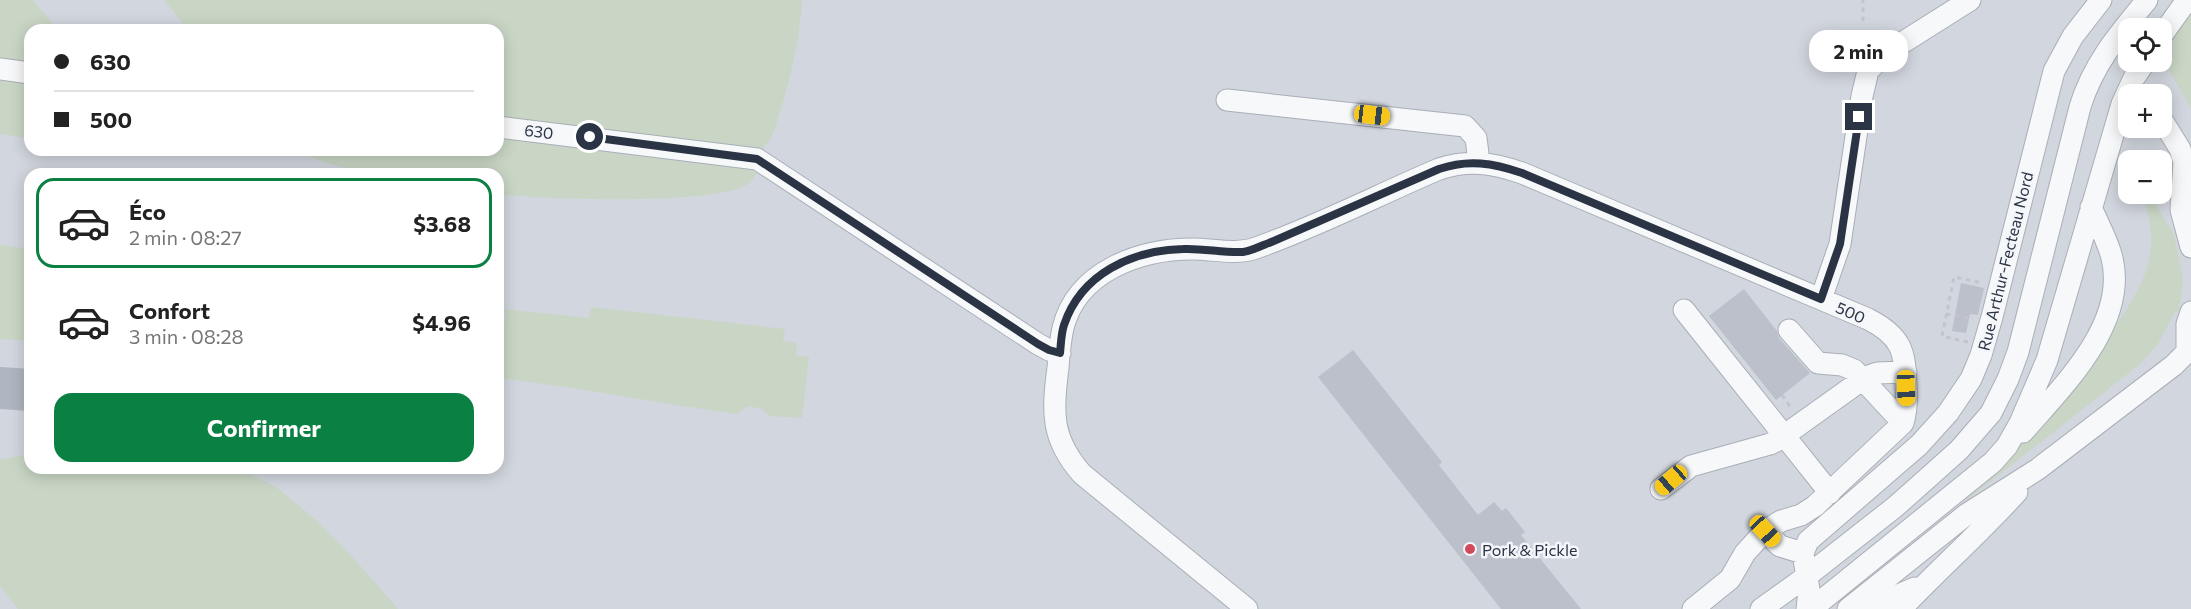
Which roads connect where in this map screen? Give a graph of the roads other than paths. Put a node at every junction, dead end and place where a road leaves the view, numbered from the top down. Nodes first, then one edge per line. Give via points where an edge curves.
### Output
1 (1970, 0) edge
2 (2101, 0) edge
3 (2147, 0) edge
4 (2187, 0) edge
5 (2172, 21) edge
6 (0, 69) edge
7 (24, 72) edge
8 (2141, 78) edge
9 (1227, 100) dead end
10 (504, 128) edge
11 (2172, 136) edge
12 (1479, 162) junction
13 (2091, 207) junction
14 (2191, 247) edge
15 (1821, 299) junction
16 (1684, 310) dead end
17 (2191, 312) edge
18 (1789, 330) dead end
19 (1060, 353) junction
20 (2186, 356) edge
21 (1906, 372) junction
22 (1863, 378) junction
23 (1903, 423) junction
24 (1785, 436) junction
25 (1993, 462) junction
26 (2038, 470) junction
27 (1661, 489) dead end
28 (1830, 493) junction
29 (1765, 531) junction
30 (1803, 553) junction
31 (1837, 553) junction
32 (1807, 576) junction
33 (1924, 584) junction
34 (1816, 607) edge
35 (1247, 609) edge
36 (1693, 609) edge
37 (1761, 609) edge
38 (1848, 609) edge
39 (1875, 609) edge
40 (1901, 609) edge

1 - 15 street, 500 via 1883,55 1868,71 1840,244
2 - 30 street, Rue Arthur-Fecteau Nord via 2073,36 2054,71 1992,317 1971,379 1934,430 1810,538
3 - 31 street via 2089,80 2024,332 2000,396 1959,450
4 - 5 street
6 - 7 street
8 - 13 street via 2122,104
9 - 12 street via 1465,126 1476,138
10 - 19 street, 630 via 757,159 1038,344
11 - 14 street via 2184,162 2181,210
12 - 15 street, 500 via 1522,173
12 - 19 street, 500 via 1448,166 1244,252 1181,249 1152,253 1113,266 1098,275 1074,304 1064,326
13 - 25 street via 2041,375 2013,437
13 - 25 street via 2114,269 2103,327 2075,371
15 - 21 street, 500 via 1892,334 1900,346
16 - 24 street
17 - 20 street
18 - 22 street via 1818,363 1848,367
19 - 35 street, 500 via 1054,423 1069,459 1082,474
20 - 26 street
21 - 22 street via 1877,373
21 - 23 street
22 - 23 street
22 - 24 street
23 - 28 street
24 - 27 street via 1770,444 1691,466
24 - 28 street
25 - 34 street
26 - 33 street
26 - 38 street via 1957,523
28 - 29 street via 1808,512
29 - 30 street via 1780,546
29 - 36 street via 1744,553 1730,579
30 - 32 street
31 - 32 street
31 - 34 street
32 - 34 street
32 - 37 street
33 - 39 street via 1882,602
33 - 40 street

